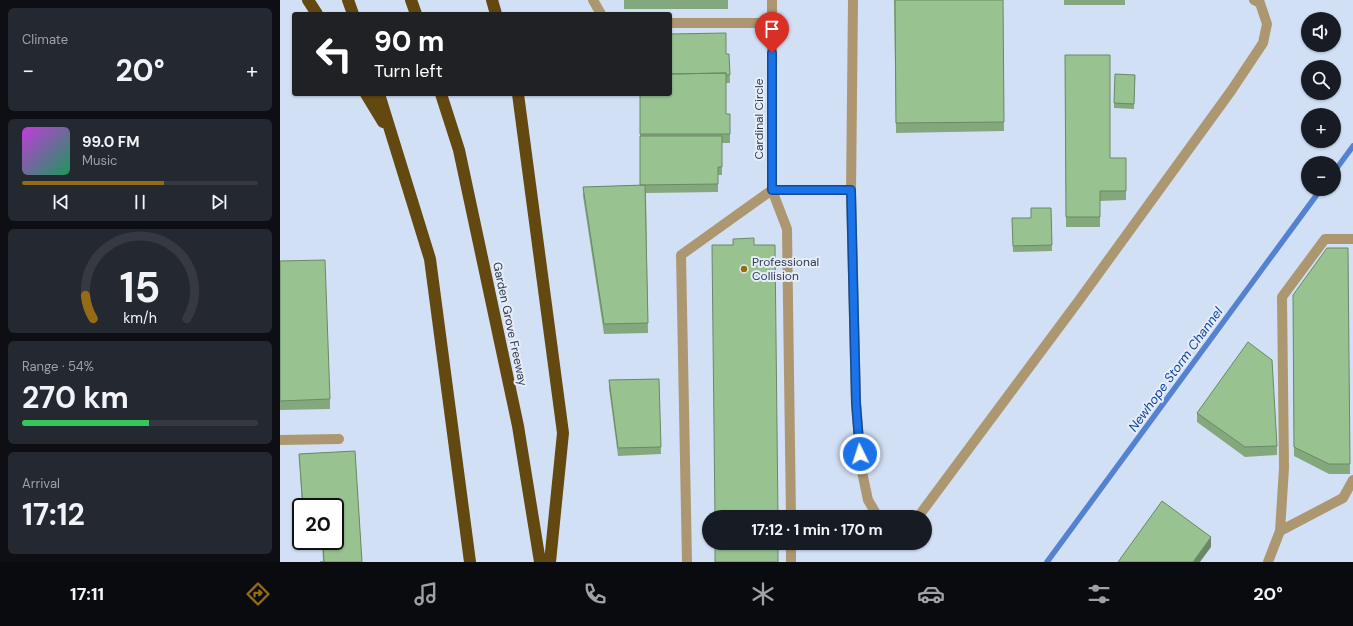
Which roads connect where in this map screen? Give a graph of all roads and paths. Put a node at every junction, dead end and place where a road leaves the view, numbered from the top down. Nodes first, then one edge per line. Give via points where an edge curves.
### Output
1 (308, 0) edge
2 (348, 0) edge
3 (411, 0) edge
4 (492, 0) edge
5 (593, 0) edge
6 (772, 0) edge
7 (853, 0) edge
8 (1254, 0) edge
9 (316, 12) edge
10 (352, 12) edge
11 (415, 12) edge
12 (495, 12) edge
13 (600, 12) edge
14 (672, 23) edge
15 (772, 23) junction
16 (367, 96) edge
17 (380, 96) edge
18 (442, 96) edge
19 (518, 96) edge
20 (392, 138) junction
21 (772, 190) junction
22 (851, 190) junction
23 (1353, 238) edge
24 (339, 439) dead end
25 (280, 440) edge
26 (1353, 480) edge
27 (791, 510) edge
28 (874, 510) edge
29 (923, 510) edge
30 (1280, 530) junction
31 (791, 550) edge
32 (470, 562) edge
33 (540, 562) edge
34 (550, 562) edge
35 (687, 562) edge
36 (791, 562) edge
37 (1268, 562) edge

1 - 9 highway
2 - 10 highway
3 - 11 highway
4 - 12 highway
5 - 13 street
6 - 15 street, Cardinal Circle
7 - 22 street
8 - 29 street via 1260,4 1267,24 1263,43 1080,299
14 - 15 street
15 - 21 street, Cardinal Circle
16 - 20 highway
17 - 20 highway
18 - 33 highway, Garden Grove Freeway via 459,150 516,418
19 - 34 highway via 563,433
20 - 32 highway via 430,259
21 - 22 street
21 - 27 street via 787,229
21 - 35 street via 681,255
22 - 28 street via 856,403 861,467 868,500
23 - 30 street via 1325,238 1282,296 1284,468
24 - 25 street
26 - 30 street via 1343,498
30 - 37 street
31 - 36 street

